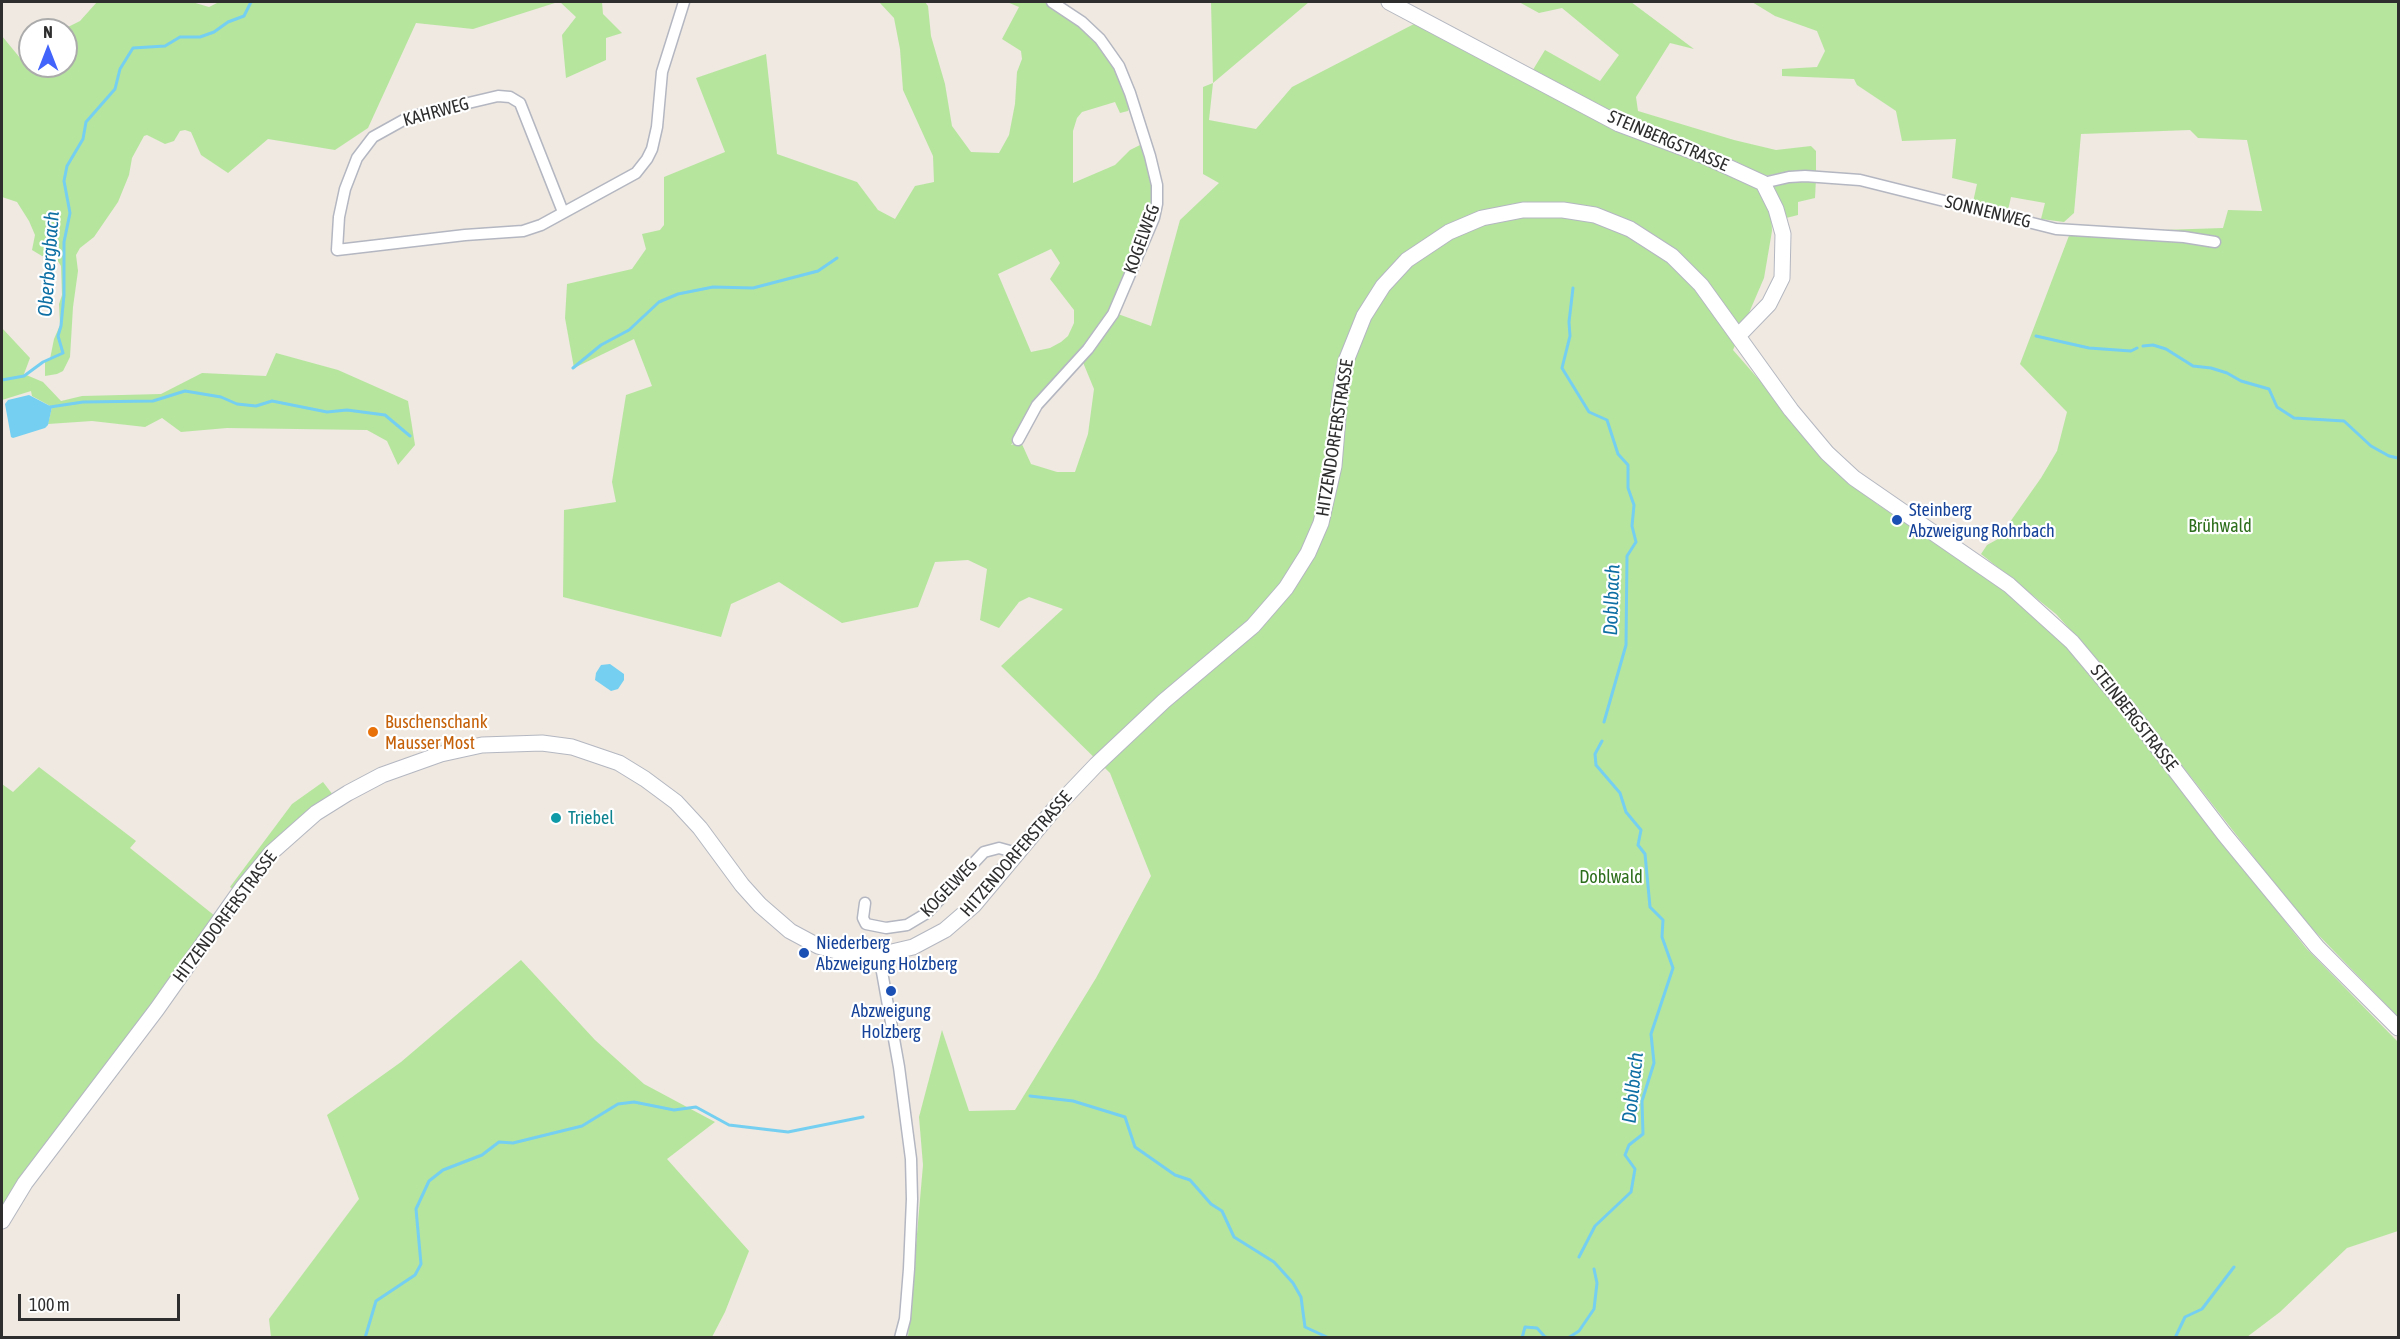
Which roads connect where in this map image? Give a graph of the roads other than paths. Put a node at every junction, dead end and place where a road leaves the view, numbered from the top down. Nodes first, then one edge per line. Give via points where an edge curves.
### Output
1 (684, 2) edge
2 (1052, 2) edge
3 (1389, 2) edge
4 (1763, 183) junction
5 (563, 213) junction
6 (2215, 243) dead end
7 (1738, 336) junction
8 (1018, 440) dead end
9 (1827, 453) joint
10 (1017, 854) junction
11 (865, 903) dead end
12 (879, 955) junction
13 (2398, 1028) edge
14 (2, 1221) edge
15 (900, 1338) edge

1 - 5 street, KAHRWEG via 664,60 657,127 648,159 628,178
2 - 8 street, KOGELWEG via 1091,30 1113,56 1136,108 1158,195 1154,218 1113,314 1038,405
3 - 4 main road, STEINBERGSTRASSE via 1619,124
4 - 6 street, SONNENWEG via 1805,176 1860,180 2056,229 2164,235
4 - 7 main road via 1783,234 1782,278 1769,304
5 - 5 street, KAHRWEG via 520,103 498,96 409,117 373,137 357,158 345,189 337,250 523,231
7 - 9 main road, HITZENDORFERSTRASSE
7 - 10 main road, HITZENDORFERSTRASSE via 1701,285 1672,256 1630,229 1595,215 1545,208 1506,213 1464,224 1422,249 1383,286 1350,348 1325,507 1315,539 1299,569 1253,626 1125,736
9 - 13 main road, STEINBERGSTRASSE via 1854,478 2009,585 2072,642 2317,947
10 - 11 street, KOGELWEG via 999,848 984,852 936,905 914,923 886,928 870,926 862,918
10 - 12 main road, HITZENDORFERSTRASSE via 952,926 914,947
12 - 14 main road, HITZENDORFERSTRASSE via 834,951 790,931 748,892 676,801 619,763 572,747 542,743 492,744 441,754 382,775 338,799 316,813 273,852 24,1183
12 - 15 street via 911,1159 911,1240 907,1305

